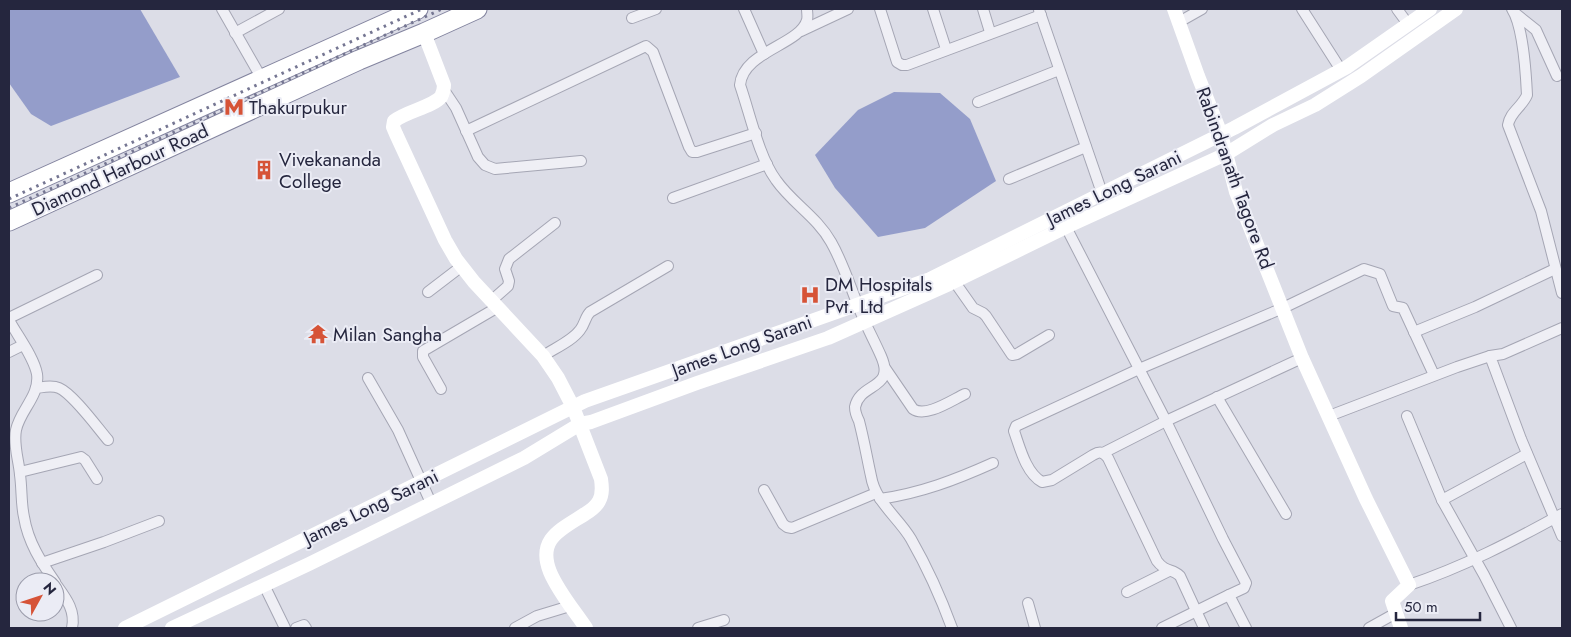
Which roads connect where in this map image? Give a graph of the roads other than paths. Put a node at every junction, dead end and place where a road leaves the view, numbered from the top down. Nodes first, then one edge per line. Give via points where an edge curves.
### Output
1 (222, 9) edge
2 (279, 9) edge
3 (418, 9) edge
4 (477, 9) edge
5 (656, 9) edge
6 (744, 9) edge
7 (807, 9) edge
8 (848, 9) edge
9 (880, 9) edge
10 (933, 9) edge
11 (983, 9) edge
12 (1174, 9) edge
13 (1202, 9) edge
14 (1302, 9) edge
15 (1397, 9) edge
16 (1430, 9) edge
17 (1456, 9) edge
18 (1040, 12) edge
19 (1514, 12) edge
20 (632, 18) dead end
21 (1179, 22) junction
22 (1409, 24) junction
23 (801, 31) junction
24 (990, 32) junction
25 (235, 33) junction
26 (424, 33) junction
27 (1417, 37) junction
28 (349, 40) junction
29 (946, 49) junction
30 (764, 54) junction
31 (359, 60) junction
32 (1059, 70) junction
33 (1342, 70) junction
34 (1557, 76) dead end
35 (262, 79) junction
36 (444, 90) junction
37 (978, 102) dead end
38 (466, 131) junction
39 (756, 133) junction
40 (1221, 134) junction
41 (1086, 147) junction
42 (1226, 154) junction
43 (581, 161) dead end
44 (767, 164) junction
45 (1009, 179) dead end
46 (9, 193) edge
47 (1102, 193) junction
48 (673, 198) dead end
49 (1107, 208) junction
50 (9, 221) edge
51 (556, 223) dead end
52 (1066, 227) junction
53 (462, 266) junction
54 (668, 266) dead end
55 (1555, 269) junction
56 (97, 275) dead end
57 (954, 281) junction
58 (428, 292) dead end
59 (1562, 294) edge
60 (495, 304) junction
61 (857, 305) junction
62 (1283, 308) junction
63 (9, 319) edge
64 (864, 322) junction
65 (1562, 328) edge
66 (1414, 332) junction
67 (1049, 335) dead end
68 (23, 345) junction
69 (9, 352) edge
70 (543, 356) junction
71 (1490, 356) junction
72 (1302, 358) junction
73 (885, 368) junction
74 (1139, 369) junction
75 (1434, 375) junction
76 (368, 378) dead end
77 (36, 388) junction
78 (441, 388) dead end
79 (966, 394) dead end
80 (1216, 397) junction
81 (573, 407) junction
82 (1329, 416) junction
83 (1407, 416) dead end
84 (1166, 421) junction
85 (580, 424) junction
86 (108, 440) dead end
87 (1103, 453) junction
88 (1527, 454) junction
89 (13, 460) edge
90 (993, 463) dead end
91 (20, 472) junction
92 (97, 479) dead end
93 (421, 482) junction
94 (764, 490) dead end
95 (878, 496) junction
96 (1442, 500) junction
97 (431, 503) junction
98 (1286, 514) dead end
99 (1559, 516) edge
100 (159, 521) dead end
101 (1562, 536) edge
102 (1476, 559) junction
103 (42, 563) junction
104 (1169, 571) junction
105 (48, 572) edge
106 (264, 585) junction
107 (1409, 585) junction
108 (1127, 592) dead end
109 (1229, 595) junction
110 (65, 597) edge
111 (1028, 602) dead end
112 (570, 606) junction
113 (1196, 612) junction
114 (1396, 613) junction
115 (724, 620) dead end
116 (72, 628) edge
117 (125, 628) edge
118 (172, 628) edge
119 (285, 628) edge
120 (296, 628) edge
121 (306, 628) edge
122 (514, 628) edge
123 (586, 628) edge
124 (698, 628) edge
125 (952, 628) edge
126 (1035, 628) edge
127 (1162, 628) edge
128 (1204, 628) edge
129 (1246, 628) edge
130 (1369, 628) edge
131 (1401, 628) edge
132 (1511, 628) edge

1 - 25 street
2 - 25 street
3 - 28 highway, Diamond Harbour Road
4 - 26 highway, Diamond Harbour Road
5 - 20 street
6 - 30 street
7 - 23 street via 808,20
8 - 23 street
9 - 29 street via 897,62 907,65
10 - 29 street
11 - 24 street
12 - 21 main road, Rabindranath Tagore Rd
13 - 21 street
14 - 33 street
15 - 22 street
16 - 22 main road, James Long Sarani
17 - 27 main road
18 - 24 street
18 - 32 street
19 - 34 street via 1536,30
19 - 55 street via 1527,95 1509,118 1508,125 1541,211
21 - 40 main road, Rabindranath Tagore Rd
22 - 27 main road
22 - 33 main road, James Long Sarani
23 - 30 street
24 - 29 street
25 - 35 street
26 - 31 highway, Diamond Harbour Road
26 - 36 main road
27 - 42 main road via 1315,105
28 - 31 highway
28 - 35 highway, Diamond Harbour Road
30 - 39 street via 748,67 740,85
31 - 50 highway, Diamond Harbour Road
32 - 37 street
32 - 41 street
33 - 40 main road, James Long Sarani
35 - 46 highway, Diamond Harbour Road
36 - 38 street
36 - 53 main road via 442,96 434,101 400,116 394,121 394,127 445,240
38 - 39 street via 646,46 652,52 692,152
38 - 43 street via 478,157 495,169
39 - 44 street
40 - 42 main road, Rabindranath Tagore Rd
40 - 47 main road, James Long Sarani
41 - 45 street
41 - 47 street
42 - 49 main road
42 - 62 main road, Rabindranath Tagore Rd via 1236,192
44 - 48 street
44 - 61 street via 776,181 817,222 831,242
47 - 49 main road
47 - 61 main road, James Long Sarani via 930,279
49 - 52 main road
51 - 60 street via 509,259 505,269 508,286
52 - 57 main road
52 - 74 street
53 - 58 street
53 - 60 main road
54 - 70 street via 590,312 580,330
55 - 59 street
55 - 66 street
56 - 63 street
57 - 64 main road
57 - 67 street via 973,308 984,313 1012,355
60 - 70 main road
60 - 78 street via 423,351 423,357
61 - 64 street
61 - 81 main road, James Long Sarani
62 - 66 street via 1364,269 1380,274 1393,306 1403,308
62 - 72 main road, Rabindranath Tagore Rd
62 - 74 street
63 - 68 street
64 - 73 street
64 - 85 main road via 828,338
65 - 71 street
66 - 75 street
68 - 69 street
68 - 77 street via 35,366
70 - 81 main road
71 - 75 street
71 - 88 street
72 - 80 street
72 - 82 main road, Rabindranath Tagore Rd
73 - 79 street via 917,412 928,411
73 - 95 street via 885,376 864,394 855,408
74 - 84 street
74 - 87 street via 1020,423 1014,431 1034,478 1042,482 1052,480 1099,452
75 - 82 street
76 - 93 street via 398,430
77 - 86 street via 50,386 69,394
77 - 89 street via 16,429
80 - 84 street
80 - 98 street
81 - 85 main road
81 - 93 main road, James Long Sarani
82 - 107 main road, Rabindranath Tagore Rd
83 - 96 street
84 - 87 street
84 - 109 street via 1246,583 1244,588
85 - 97 main road via 524,458
85 - 112 main road via 601,479 600,501 552,536 546,547 550,571
87 - 104 street via 1158,561
88 - 96 street
88 - 99 street
89 - 91 street
90 - 95 street via 922,491
91 - 92 street via 81,457
91 - 103 street via 27,532
93 - 97 street
93 - 117 main road, James Long Sarani
94 - 95 street via 783,524 792,528
95 - 125 street via 910,537
96 - 102 street
97 - 106 main road
99 - 101 street
99 - 102 street
100 - 103 street
102 - 107 street
102 - 132 street
103 - 105 street
104 - 108 street
104 - 113 street via 1180,576
106 - 118 main road
106 - 119 street
107 - 114 main road via 1392,601
109 - 113 street
109 - 129 street
110 - 116 street via 73,614
111 - 126 street
112 - 122 street
112 - 123 main road
113 - 127 street
113 - 128 street
114 - 130 street
114 - 131 main road
115 - 124 street
120 - 121 street via 304,624

